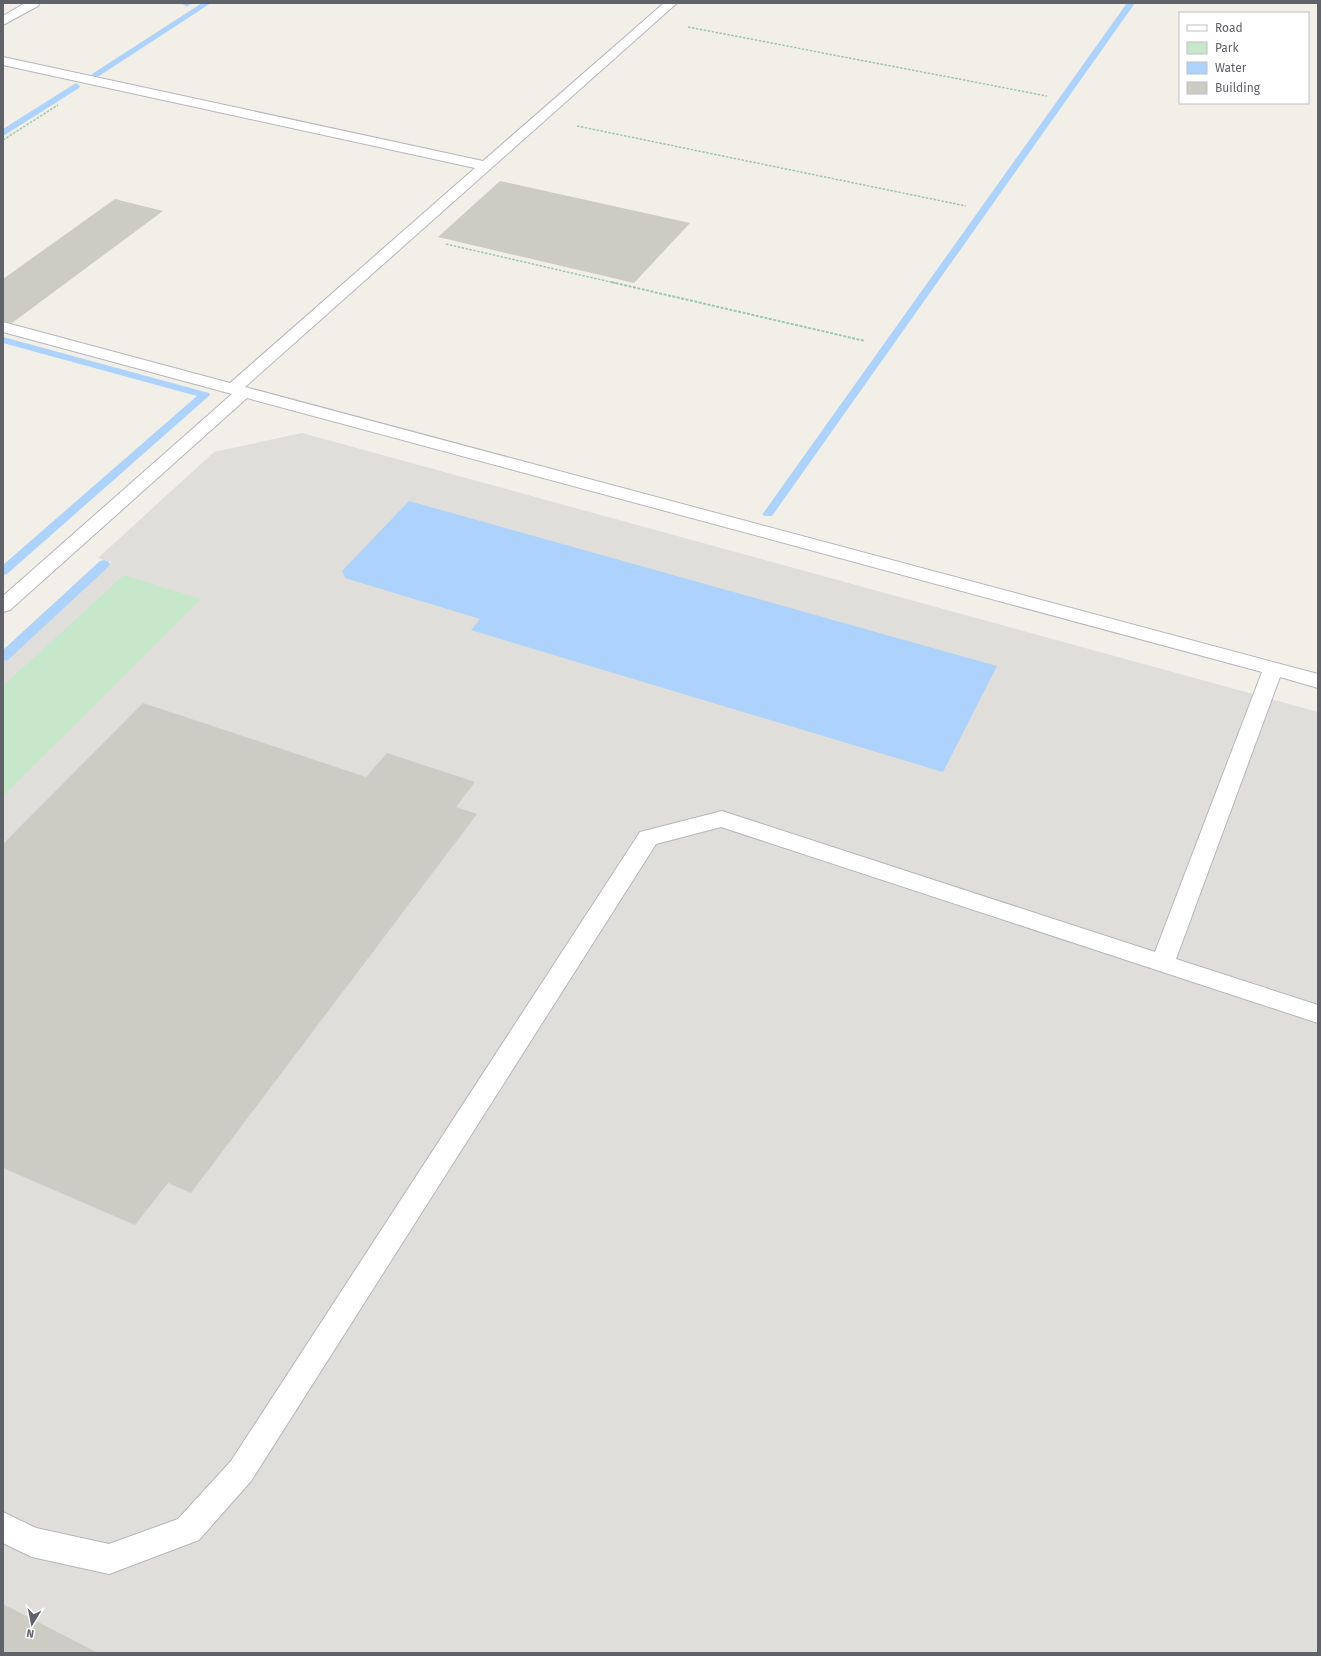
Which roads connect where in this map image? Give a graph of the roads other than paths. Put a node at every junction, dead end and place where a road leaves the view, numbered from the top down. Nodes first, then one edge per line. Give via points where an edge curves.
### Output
1 (34, 3) edge
2 (653, 3) edge
3 (670, 4) edge
4 (3, 21) edge
5 (3, 61) edge
6 (486, 166) junction
7 (3, 327) edge
8 (239, 390) junction
9 (3, 606) edge
10 (1273, 669) junction
11 (1318, 680) edge
12 (1163, 963) junction
13 (1318, 1014) edge
14 (3, 1527) edge

1 - 4 street
2 - 3 street
3 - 6 street
5 - 6 street
6 - 8 street
7 - 8 street
8 - 9 street
8 - 10 street
10 - 11 street
10 - 12 street
12 - 13 street
12 - 14 street via 722,819 648,838 241,1471 188,1530 109,1559 32,1542

